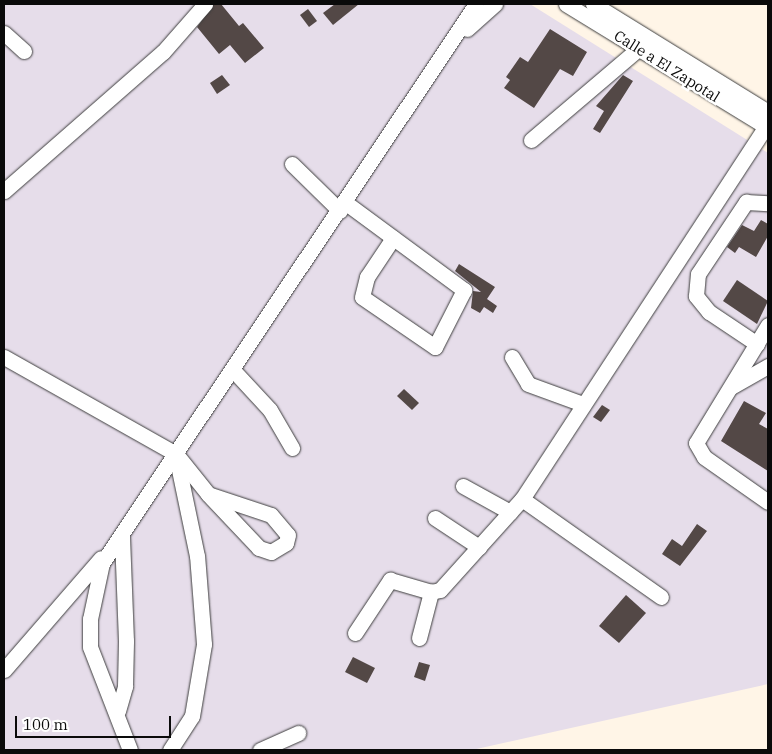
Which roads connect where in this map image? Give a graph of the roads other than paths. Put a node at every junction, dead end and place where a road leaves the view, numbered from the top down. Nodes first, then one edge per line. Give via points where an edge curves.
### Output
1 (206, 4) edge
2 (476, 4) edge
3 (495, 4) edge
4 (566, 4) edge
5 (593, 4) edge
6 (4, 33) edge
7 (456, 39) junction
8 (639, 48) junction
9 (24, 52) dead end
10 (767, 122) edge
11 (531, 140) dead end
12 (292, 164) dead end
13 (4, 191) edge
14 (768, 203) edge
15 (343, 207) junction
16 (393, 238) junction
17 (768, 325) edge
18 (757, 344) junction
19 (4, 357) edge
20 (512, 357) dead end
21 (768, 366) edge
22 (233, 370) junction
23 (731, 386) junction
24 (583, 404) junction
25 (292, 448) dead end
26 (176, 454) junction
27 (463, 486) dead end
28 (208, 494) junction
29 (522, 499) junction
30 (768, 502) edge
31 (510, 512) junction
32 (435, 518) dead end
33 (122, 534) junction
34 (480, 547) junction
35 (431, 592) junction
36 (661, 597) dead end
37 (355, 633) dead end
38 (419, 638) dead end
39 (4, 670) edge
40 (118, 711) junction
41 (298, 733) dead end
42 (130, 750) edge
43 (170, 750) edge
44 (260, 750) edge

1 - 13 street via 163,52
2 - 7 street
3 - 7 street
4 - 8 street, Calle a El Zapotal
5 - 10 street, Calle a El Zapotal
6 - 9 street
7 - 15 street
8 - 10 street, Calle a El Zapotal
8 - 11 street
10 - 24 street
12 - 15 street
14 - 18 street via 746,202 698,274 696,296 709,312
15 - 16 street
15 - 22 street
16 - 16 street via 464,290 435,346 362,297 367,277
17 - 18 street
18 - 23 street
19 - 26 street
20 - 24 street via 528,384
21 - 23 street
22 - 25 street via 270,410
22 - 26 street
23 - 30 street via 696,444 698,452
24 - 29 street
26 - 28 street
26 - 33 street
26 - 43 street via 197,556 204,644 192,716
27 - 31 street
28 - 28 street via 271,515 288,535 286,543 271,552 259,548
29 - 31 street
29 - 36 street
31 - 34 street
32 - 34 street
33 - 39 street
33 - 40 street via 126,650 125,686
33 - 40 street via 102,563 90,619 90,647
34 - 35 street via 440,590
35 - 37 street via 390,580
35 - 38 street
40 - 42 street
41 - 44 street

